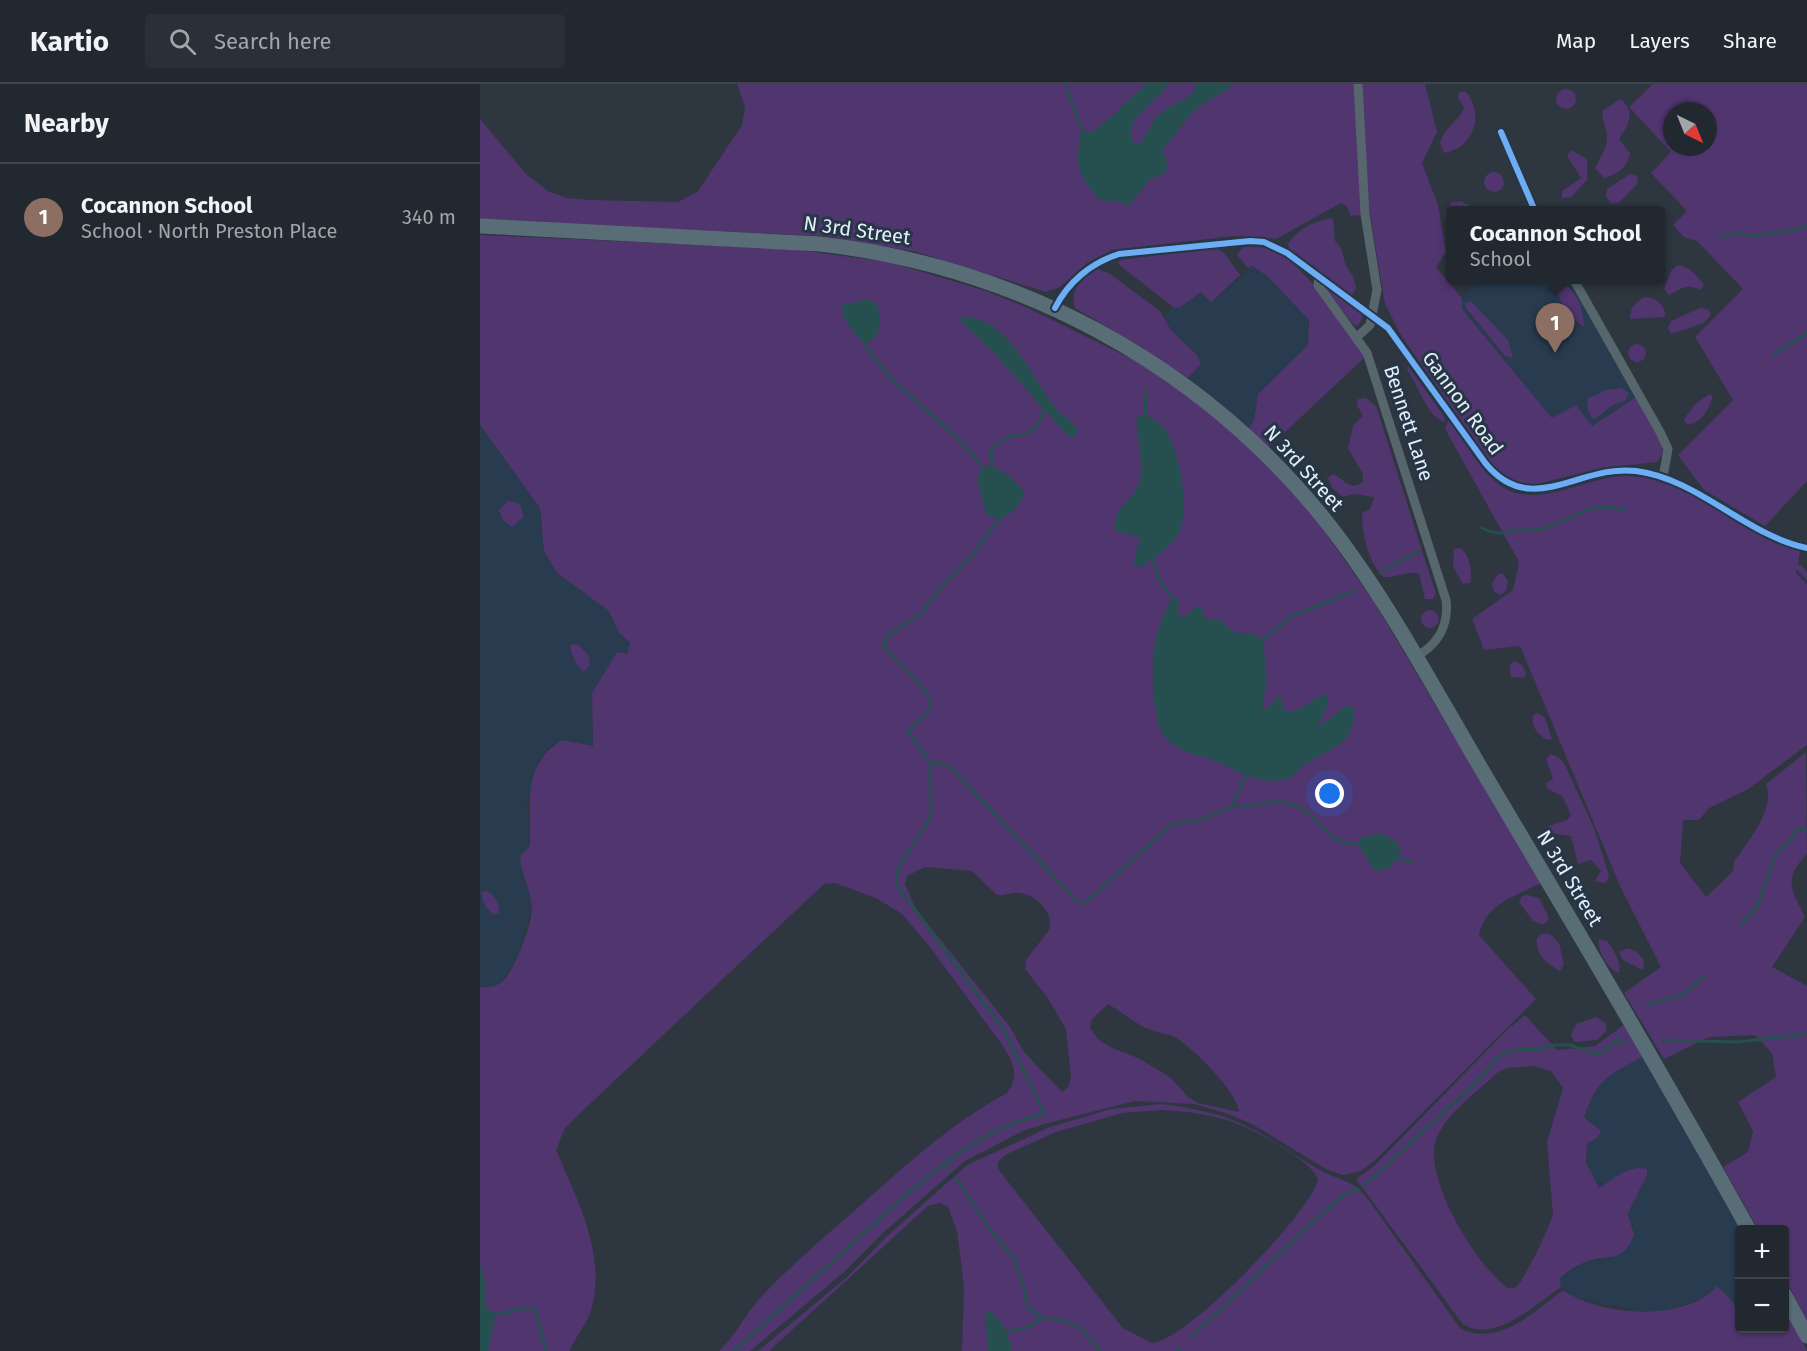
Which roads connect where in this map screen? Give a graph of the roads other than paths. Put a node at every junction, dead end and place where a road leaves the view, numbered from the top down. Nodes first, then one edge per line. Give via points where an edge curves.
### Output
1 (1358, 84) edge
2 (1501, 132) dead end
3 (1533, 206) edge
4 (480, 226) edge
5 (1319, 276) junction
6 (1577, 284) edge
7 (1055, 308) junction
8 (1373, 315) junction
9 (1358, 337) junction
10 (1663, 477) junction
11 (1807, 548) edge
12 (1415, 657) junction
13 (1746, 1225) edge
14 (1789, 1302) edge
15 (1807, 1336) edge

1 - 8 street via 1365,214 1377,290
2 - 3 street
4 - 7 main road, N 3rd Street via 865,249 973,276
5 - 7 street via 1264,242 1147,250 1119,254 1093,265 1068,286
5 - 8 street, Gannon Road
5 - 9 street via 1318,285
6 - 10 street via 1668,449
7 - 12 main road, N 3rd Street via 1149,359 1214,407 1260,448 1322,517 1365,576
8 - 9 street via 1370,325
8 - 10 street, Gannon Road via 1394,336 1486,464 1504,482 1537,489 1612,471
9 - 12 street, Bennett Lane via 1379,388 1446,600 1445,626 1427,649
10 - 11 street, Gannon Road via 1774,537
12 - 13 main road, N 3rd Street
14 - 15 main road

